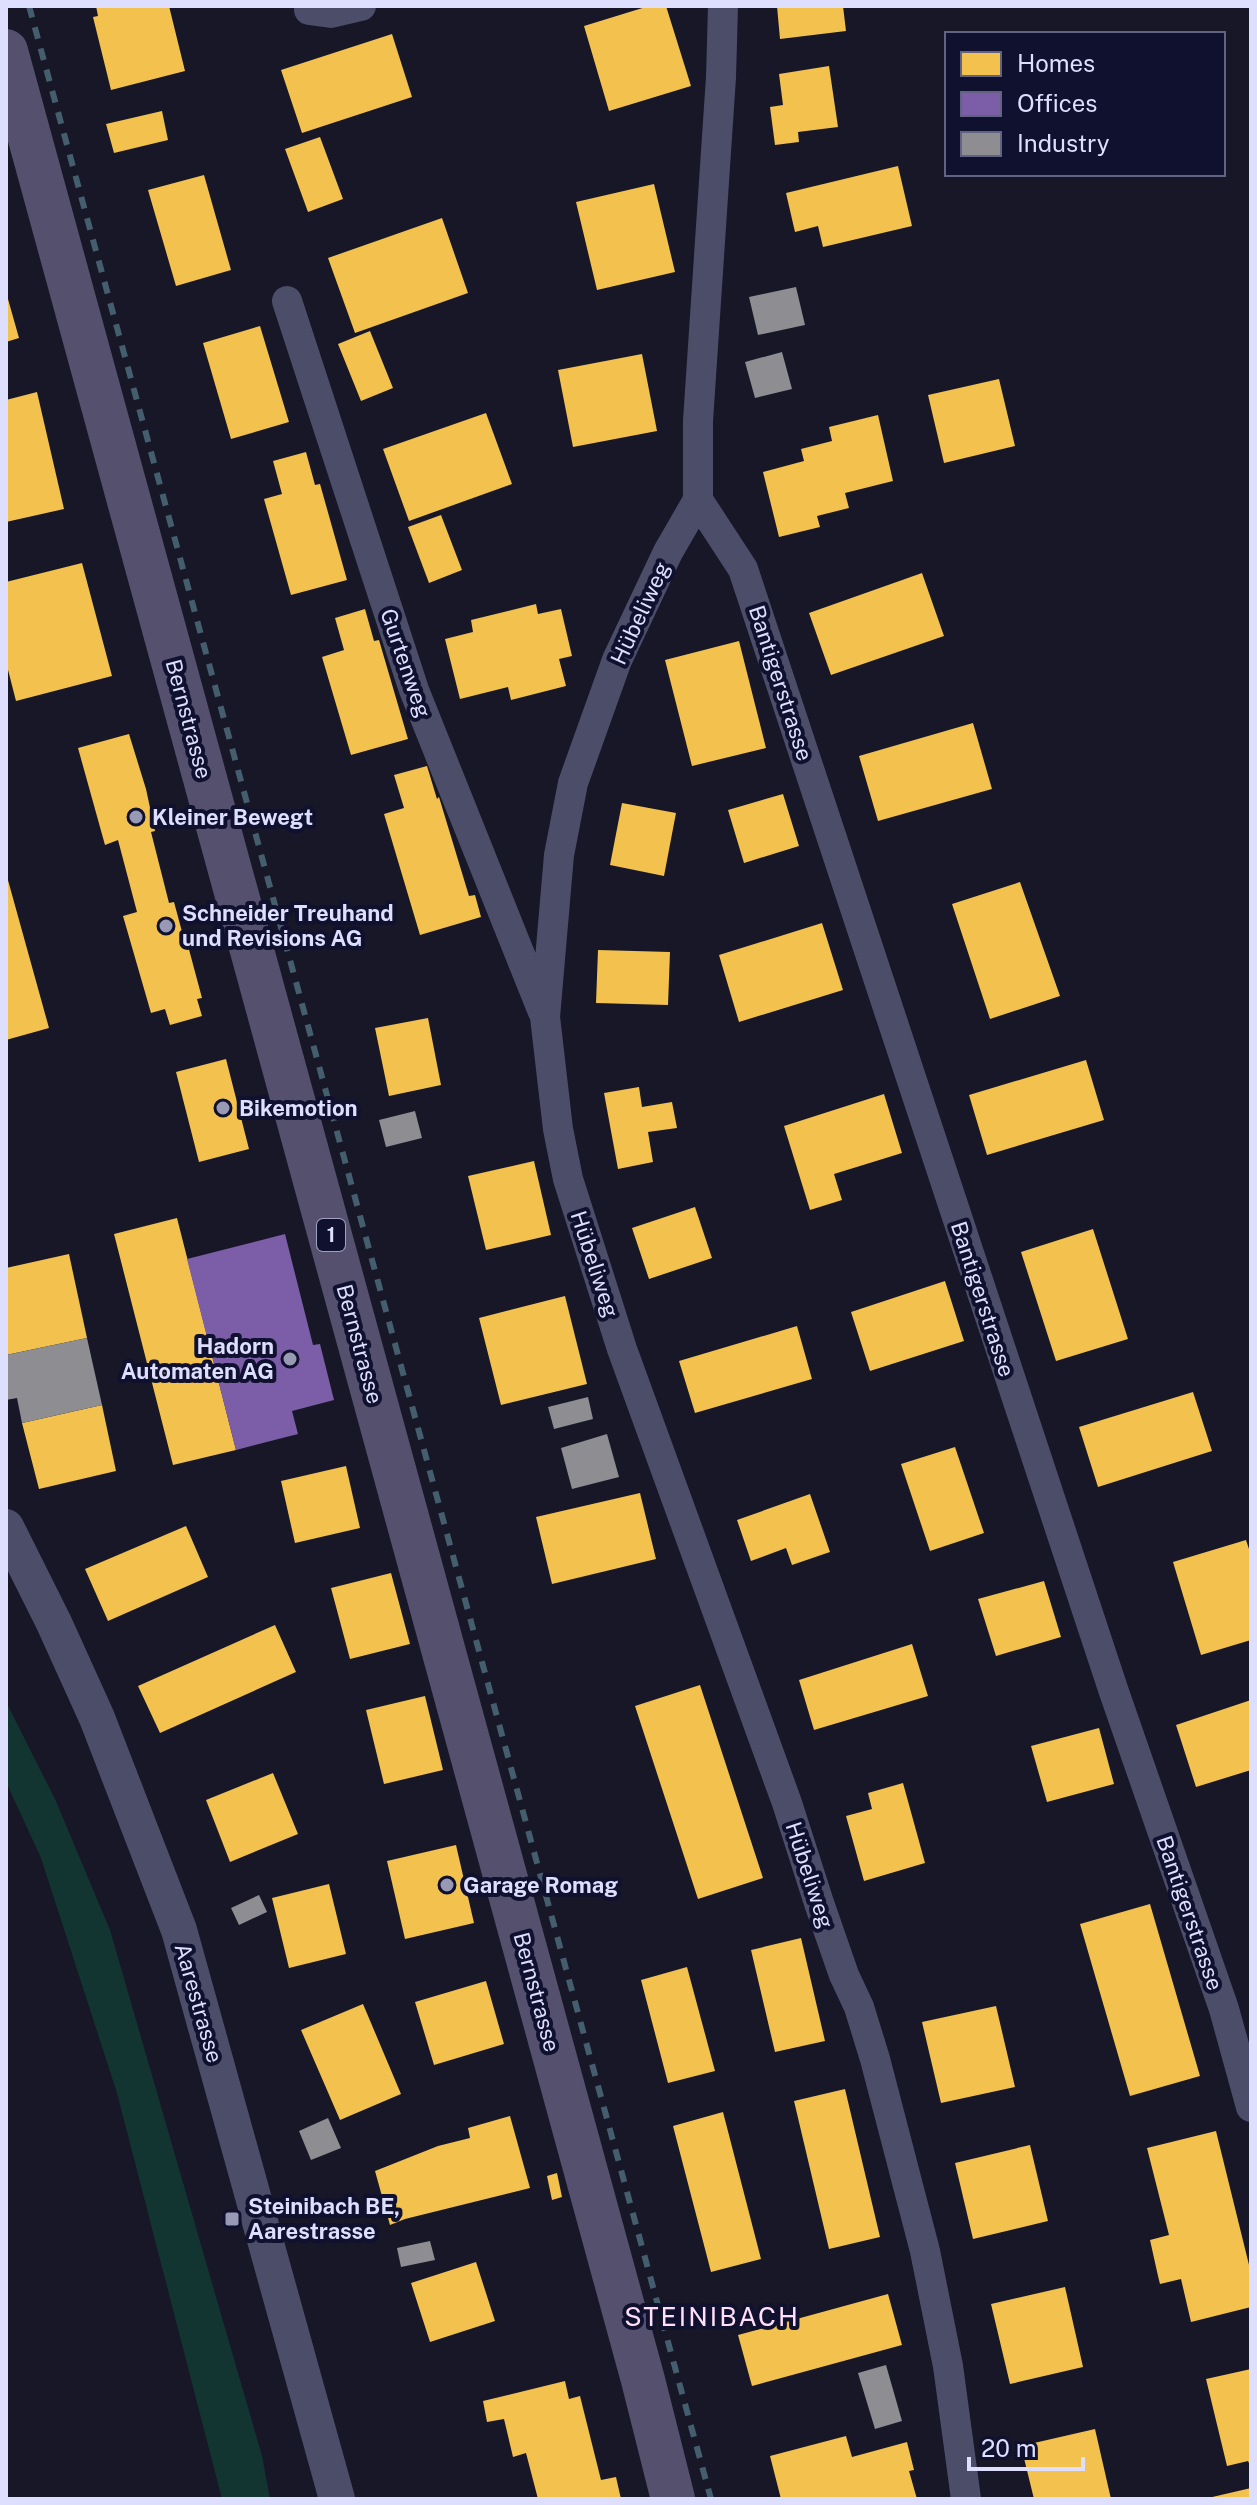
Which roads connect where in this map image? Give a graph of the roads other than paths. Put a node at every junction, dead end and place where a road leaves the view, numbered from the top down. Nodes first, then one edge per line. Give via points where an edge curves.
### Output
1 (361, 6) edge
2 (723, 6) edge
3 (309, 10) dead end
4 (6, 51) edge
5 (287, 301) dead end
6 (698, 500) junction
7 (545, 1017) junction
8 (6, 1527) edge
9 (1251, 2107) edge
10 (337, 2499) edge
11 (673, 2499) edge
12 (966, 2499) edge

1 - 3 street via 331,13
2 - 6 street, Hübeliweg
4 - 11 main road, Bernstrasse / 1
5 - 7 street, Gurtenweg via 414,690
6 - 7 street, Hübeliweg via 617,660 573,783 559,855
6 - 9 street, Bantigerstrasse via 743,569 1224,2009
7 - 12 street, Hübeliweg via 568,1179 622,1349 875,2059 922,2240 948,2366
8 - 10 street, Aarestrasse via 97,1718 179,1930

